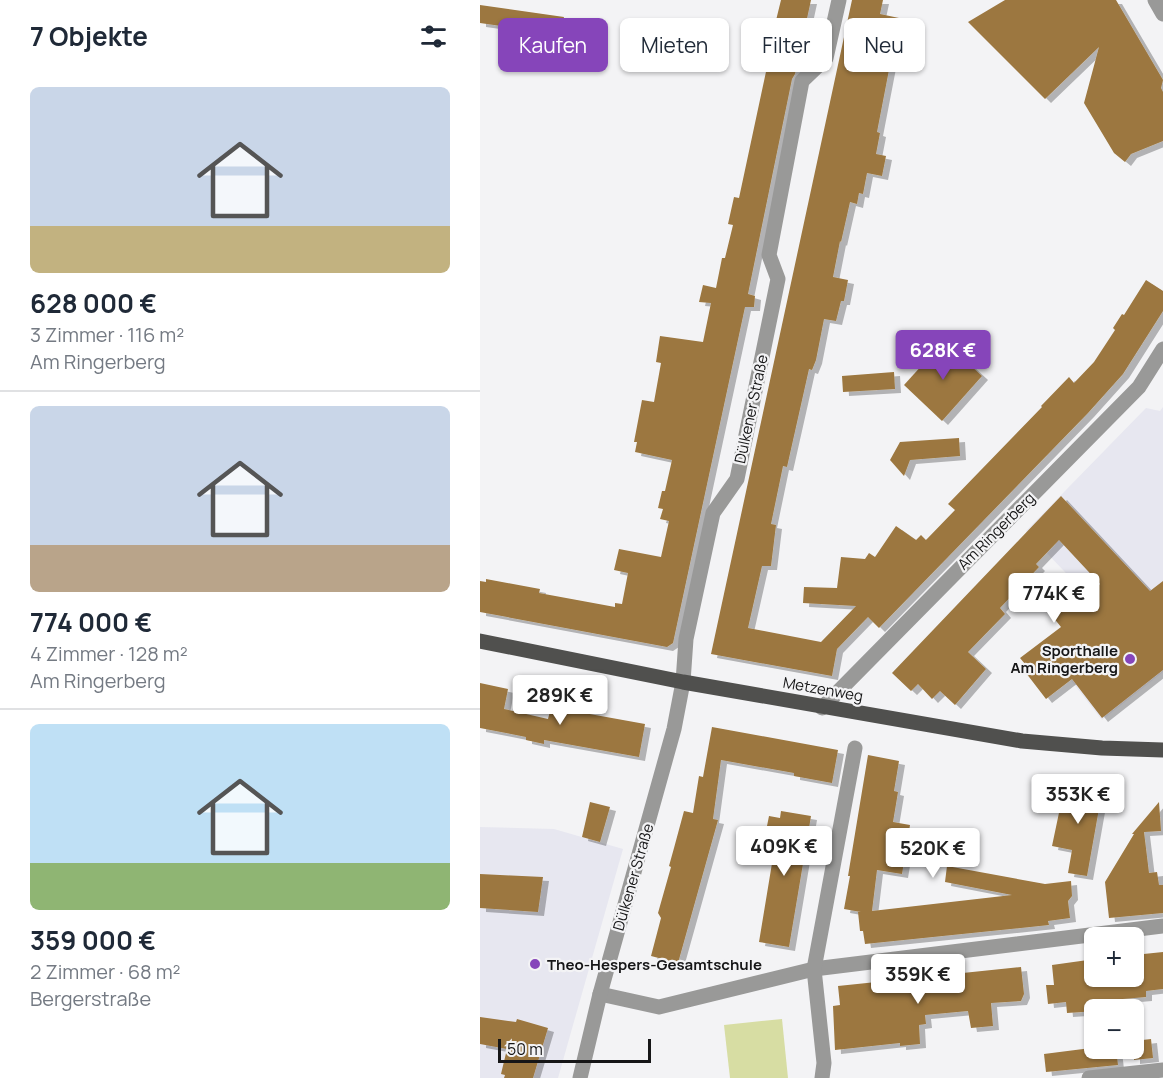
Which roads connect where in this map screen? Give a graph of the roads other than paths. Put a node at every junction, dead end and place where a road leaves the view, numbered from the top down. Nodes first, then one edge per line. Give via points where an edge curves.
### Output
1 (839, 0) edge
2 (1155, 0) edge
3 (1163, 14) edge
4 (1163, 349) edge
5 (480, 641) edge
6 (683, 682) junction
7 (822, 708) junction
8 (855, 748) dead end
9 (1163, 750) edge
10 (1163, 926) edge
11 (814, 969) junction
12 (600, 994) junction
13 (1163, 1070) edge
14 (579, 1078) edge
15 (822, 1078) edge
16 (1089, 1078) edge

1 - 6 street, Dülkener Straße via 826,58 802,81 769,255 778,279 737,479 713,513 686,639
2 - 3 street
4 - 7 street, Am Ringerberg via 1139,387
5 - 6 main road, Metzenweg
6 - 7 main road, Metzenweg
6 - 12 street, Dülkener Straße via 674,729
7 - 9 main road, Metzenweg via 1022,741
8 - 11 street
10 - 11 street
11 - 12 street via 659,1007
11 - 15 street via 824,1063
12 - 14 street, Dülkener Straße
13 - 16 street

